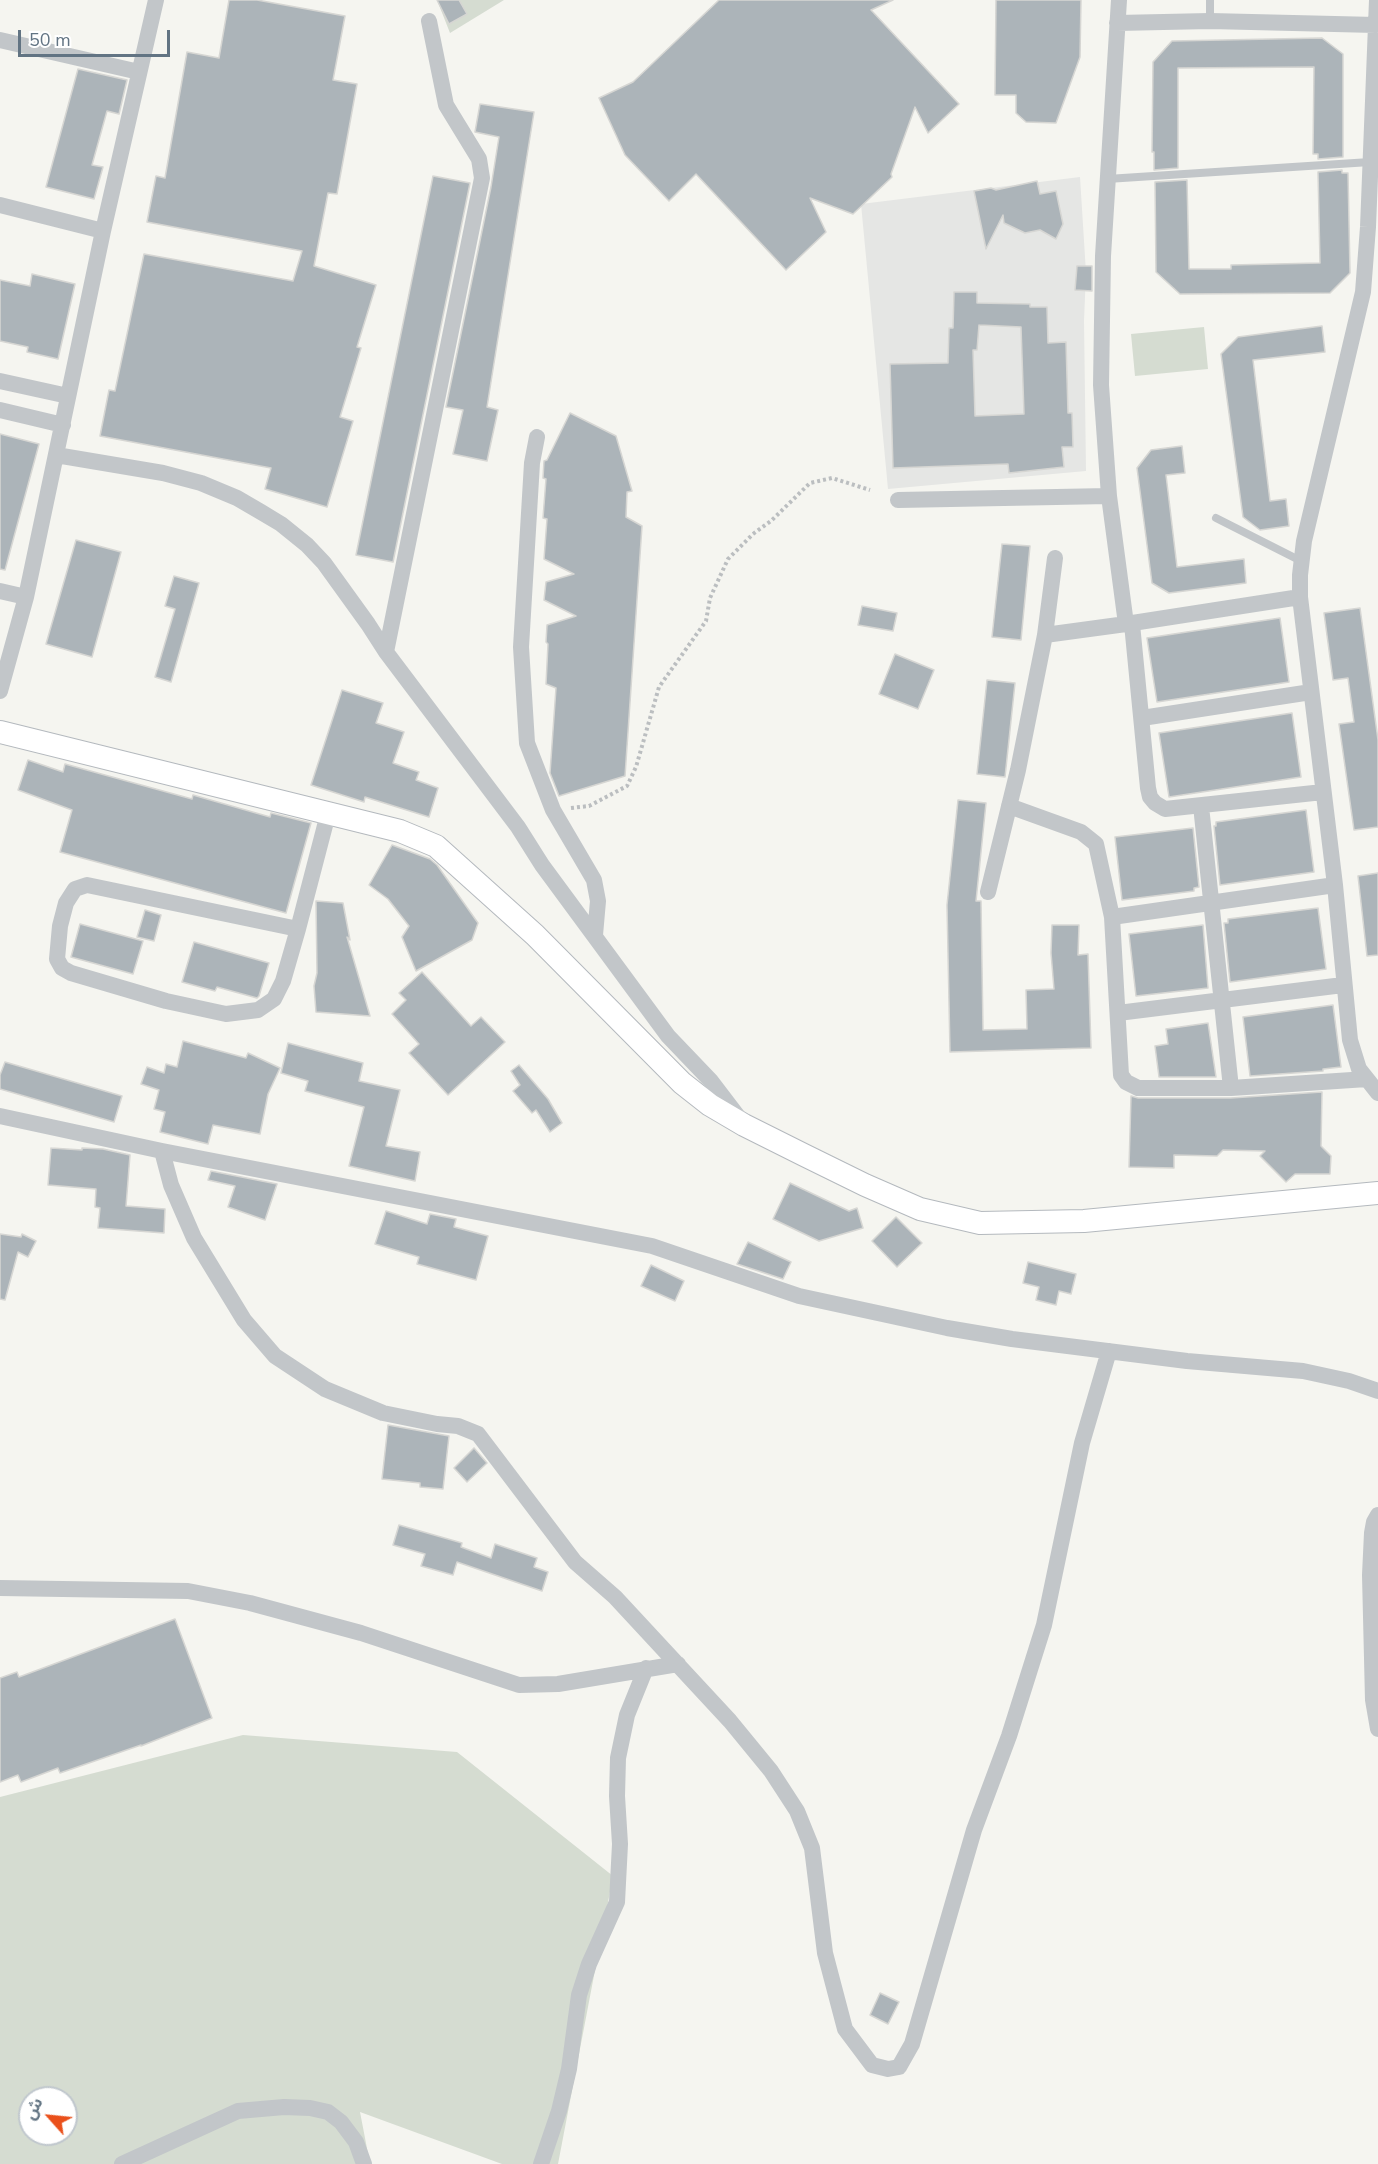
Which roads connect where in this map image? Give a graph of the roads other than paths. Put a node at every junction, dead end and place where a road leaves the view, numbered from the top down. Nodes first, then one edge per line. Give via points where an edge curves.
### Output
1 (156, 0) edge
2 (1119, 0) edge
3 (1210, 0) edge
4 (1377, 0) edge
5 (429, 21) dead end
6 (1210, 21) junction
7 (1117, 23) junction
8 (1376, 25) junction
9 (0, 40) edge
10 (139, 72) junction
11 (1370, 162) junction
12 (1107, 179) junction
13 (0, 205) edge
14 (103, 231) junction
15 (0, 381) edge
16 (68, 396) junction
17 (0, 410) edge
18 (63, 425) junction
19 (537, 437) dead end
20 (56, 455) junction
21 (1108, 496) junction
22 (897, 500) dead end
23 (1216, 518) dead end
24 (1056, 558) dead end
25 (1301, 561) junction
26 (0, 591) edge
27 (26, 597) junction
28 (1300, 597) junction
29 (1129, 624) junction
30 (1045, 635) junction
31 (386, 652) junction
32 (0, 691) edge
33 (1311, 692) junction
34 (1142, 718) junction
35 (0, 732) edge
36 (1323, 792) junction
37 (1009, 806) junction
38 (1201, 806) junction
39 (328, 814) junction
40 (1335, 885) junction
41 (988, 892) dead end
42 (1212, 904) junction
43 (1112, 917) junction
44 (298, 929) junction
45 (595, 935) junction
46 (1343, 985) junction
47 (1223, 1000) junction
48 (1118, 1013) junction
49 (1367, 1080) junction
50 (1231, 1088) junction
51 (1378, 1093) edge
52 (0, 1116) edge
53 (744, 1125) junction
54 (162, 1151) junction
55 (1378, 1193) edge
56 (1109, 1351) junction
57 (1378, 1391) edge
58 (1378, 1515) edge
59 (0, 1588) edge
60 (678, 1664) junction
61 (646, 1668) junction
62 (1378, 1728) edge
63 (122, 2164) edge
64 (364, 2164) edge
65 (541, 2164) edge

1 - 10 street
2 - 7 street
3 - 6 lane
4 - 8 street
5 - 31 street via 446,105 478,159 482,178
6 - 7 street
6 - 8 street
7 - 12 street
8 - 11 street
9 - 10 street
10 - 14 street
11 - 12 lane
11 - 25 street via 1363,292
12 - 21 street via 1101,385
13 - 14 street
14 - 16 street
15 - 16 street
16 - 18 street
17 - 18 street
18 - 20 street
19 - 45 street via 532,463 521,647 527,743 553,810 594,880 598,901
20 - 27 street
20 - 31 street via 186,478 216,489 281,524 316,554
21 - 22 street
21 - 29 street
23 - 25 lane
24 - 30 street
25 - 28 street
26 - 27 street
27 - 32 street
28 - 29 street
28 - 33 street
29 - 30 street
29 - 34 street
30 - 37 street
31 - 45 street
33 - 34 street
33 - 36 street
34 - 38 street via 1150,797 1165,809
35 - 39 street
36 - 38 street
36 - 40 street
37 - 41 street
37 - 43 street via 1093,840 1101,858
38 - 42 street
39 - 44 street
39 - 53 street via 400,831 436,846 535,935 682,1083
40 - 42 street
40 - 46 street
42 - 43 street
42 - 47 street
43 - 48 street
44 - 44 street via 87,885 75,889 66,903 57,959 71,973 165,1001 226,1014 248,1012 274,999
45 - 53 street via 668,1036 711,1081
46 - 47 street
46 - 49 street via 1354,1055
47 - 48 street
47 - 50 street
48 - 50 street via 1121,1075 1132,1086
49 - 50 street
49 - 51 street
52 - 54 street
53 - 55 street via 921,1209 980,1223 1084,1221
54 - 56 street via 652,1246 799,1296 947,1328
54 - 60 street via 171,1185 194,1238 244,1320 275,1356 325,1389 383,1413 458,1426 478,1434 575,1562 615,1597
56 - 57 street via 1311,1372
56 - 60 street via 1082,1443 1044,1625 974,1830 922,2016 899,2067 872,2065 845,2029 825,1953 812,1848 797,1811 764,1762
58 - 62 street via 1372,1533 1370,1575 1373,1700
59 - 61 street via 188,1591 361,1633 519,1685 558,1684
60 - 61 street
61 - 65 street via 627,1715 618,1758 617,1902 579,1995 560,2111
63 - 64 street via 238,2111 284,2107 328,2112 356,2142

